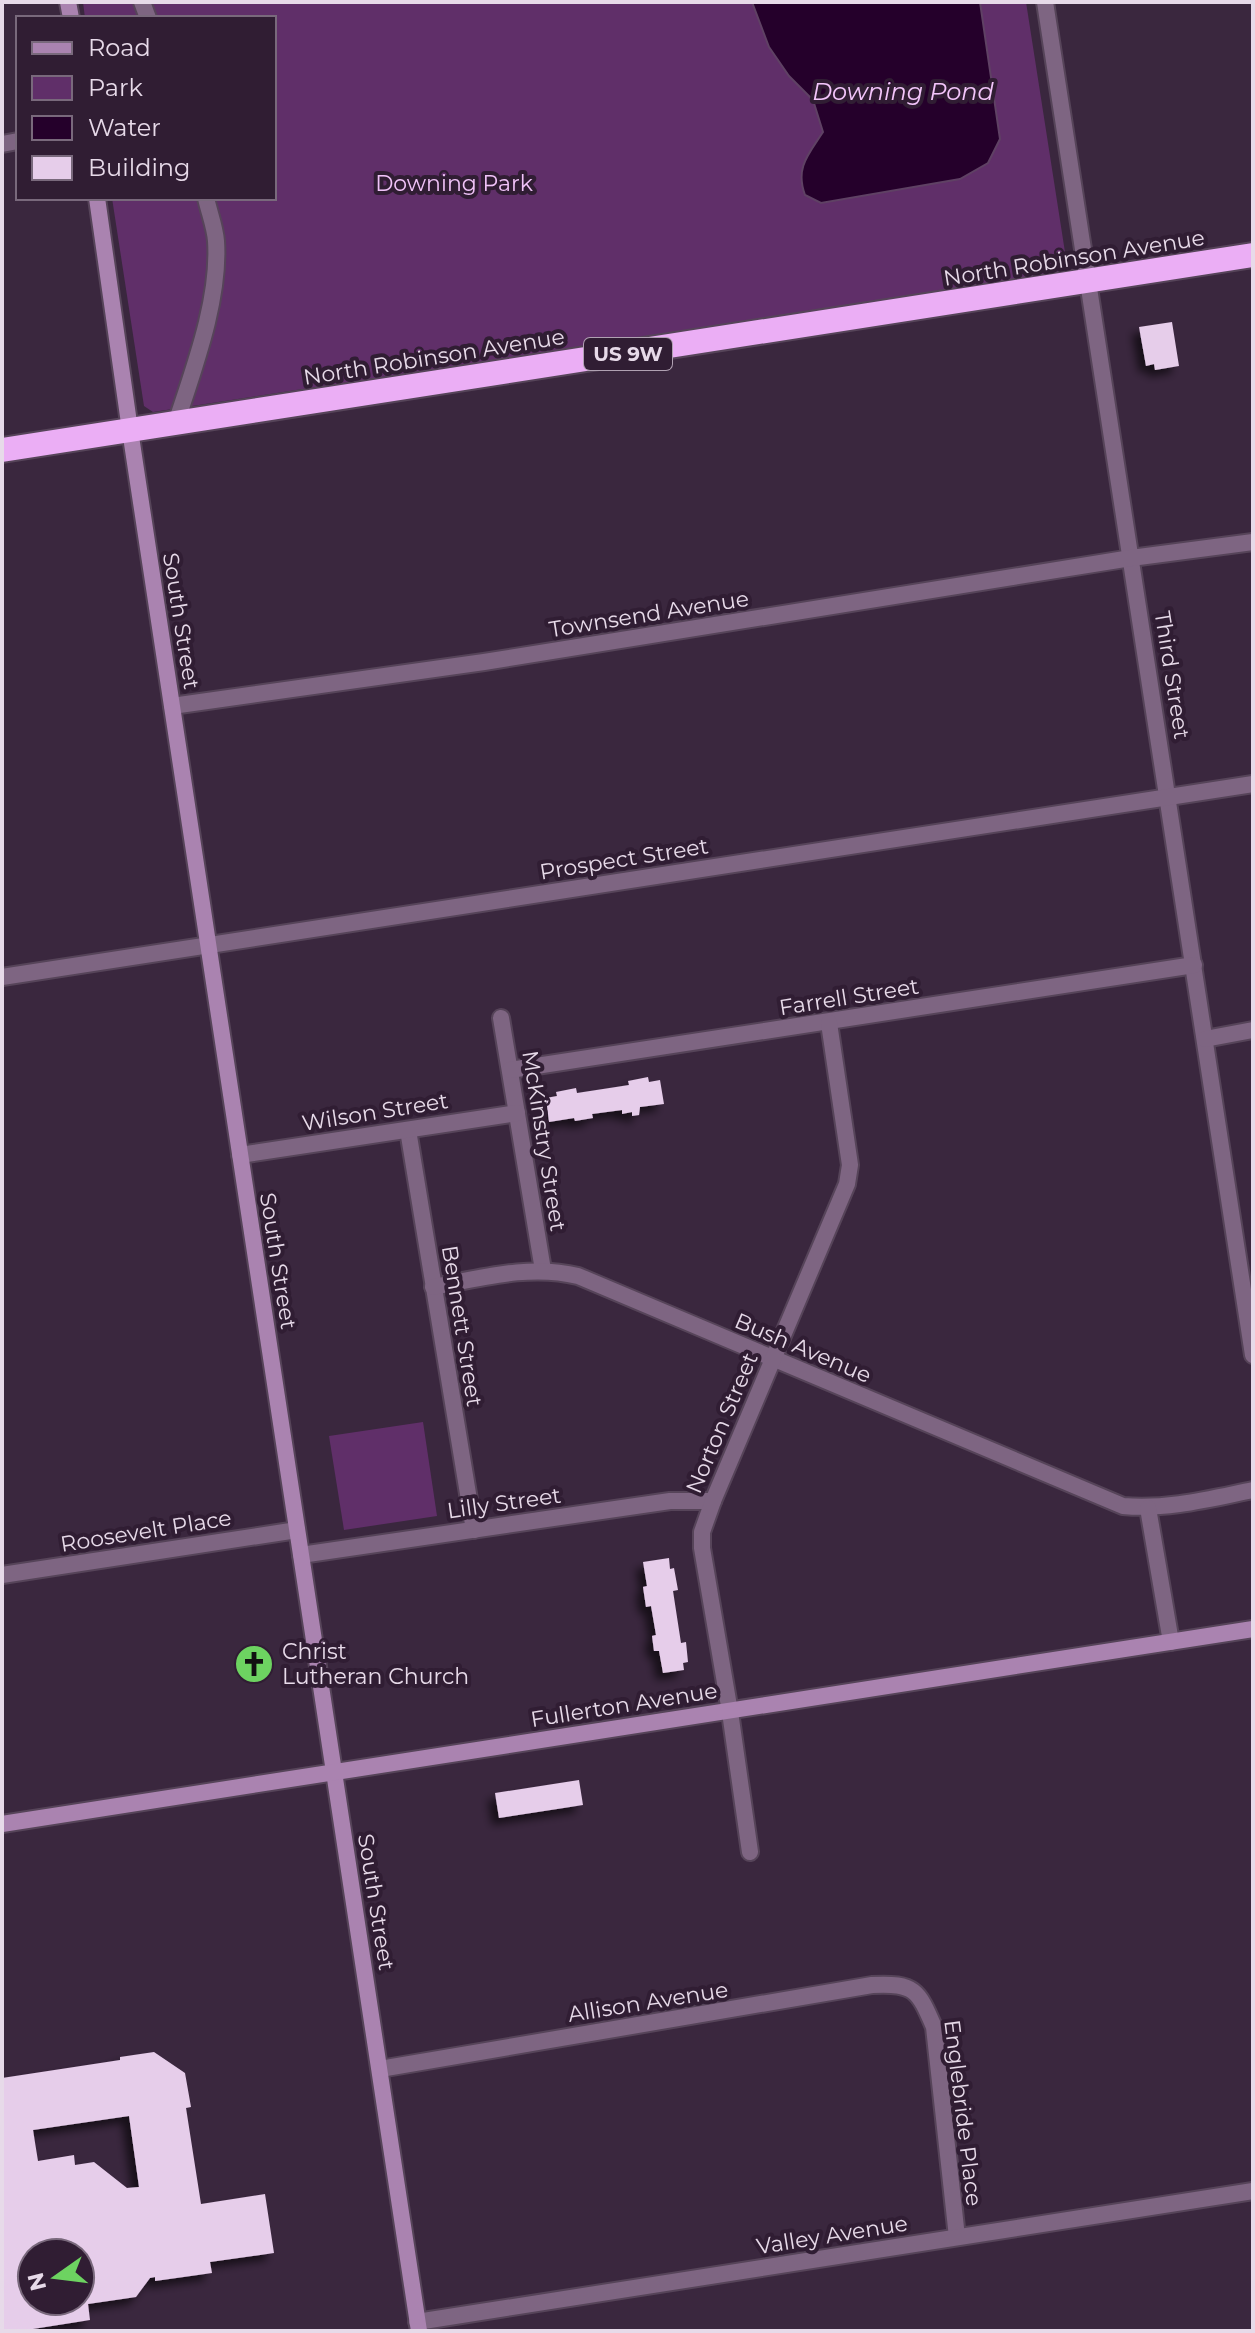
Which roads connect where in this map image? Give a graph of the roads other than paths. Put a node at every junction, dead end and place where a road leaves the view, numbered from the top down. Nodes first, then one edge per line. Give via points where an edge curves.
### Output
1 (1045, 2) edge
2 (97, 200) edge
3 (206, 200) edge
4 (1253, 255) edge
5 (1089, 282) junction
6 (176, 423) junction
7 (130, 430) junction
8 (2, 450) edge
9 (1253, 542) edge
10 (1131, 558) junction
11 (172, 706) junction
12 (1253, 784) edge
13 (1168, 797) junction
14 (208, 946) junction
15 (1194, 965) junction
16 (2, 977) edge
17 (501, 1018) dead end
18 (829, 1023) junction
19 (1253, 1030) edge
20 (1205, 1039) junction
21 (510, 1070) junction
22 (517, 1113) junction
23 (408, 1130) junction
24 (240, 1155) junction
25 (1246, 1264) edge
26 (543, 1270) junction
27 (433, 1287) junction
28 (1253, 1355) edge
29 (773, 1359) junction
30 (1253, 1490) edge
31 (713, 1501) junction
32 (1148, 1508) junction
33 (297, 1530) junction
34 (474, 1530) junction
35 (301, 1555) junction
36 (2, 1575) edge
37 (1253, 1629) edge
38 (1171, 1642) junction
39 (730, 1712) junction
40 (334, 1772) junction
41 (2, 1824) edge
42 (750, 1852) dead end
43 (920, 1996) joint
44 (380, 2069) junction
45 (1253, 2191) edge
46 (957, 2237) junction
47 (418, 2327) edge

1 - 5 street, Third Street
2 - 7 street, South Street
3 - 6 street via 216,238 216,271
4 - 5 highway, North Robinson Avenue / US 9W
5 - 6 highway, North Robinson Avenue / US 9W
5 - 10 street, Third Street
6 - 7 highway, North Robinson Avenue / US 9W
7 - 8 highway, North Robinson Avenue / US 9W
7 - 11 street, South Street
9 - 10 street, Townsend Avenue
10 - 11 street, Townsend Avenue via 484,662
10 - 13 street, Third Street
11 - 14 street, South Street
12 - 13 street, Prospect Street
13 - 14 street, Prospect Street
13 - 15 street, Third Street
14 - 16 street, Prospect Street
14 - 24 street, South Street
15 - 18 street, Farrell Street
15 - 20 street, Third Street
17 - 21 street, McKinstry Street
18 - 21 street, Farrell Street
18 - 29 street, Norton Street via 850,1165 847,1184
19 - 20 street
20 - 25 street, Third Street
21 - 22 street, McKinstry Street
22 - 23 street, Wilson Street
22 - 26 street, McKinstry Street
23 - 24 street, Wilson Street
23 - 27 street, Bennett Street
24 - 33 street, South Street
25 - 28 street, Third Street
26 - 27 street, Bush Avenue
26 - 29 street, Bush Avenue via 578,1276
27 - 34 street, Bennett Street
29 - 31 street, Norton Street
29 - 32 street, Bush Avenue via 1123,1506
30 - 32 street, Bush Avenue
31 - 34 street, Lilly Street via 670,1501
31 - 39 street, Norton Street via 702,1548
32 - 38 street
33 - 35 street, South Street
33 - 36 street, Roosevelt Place
34 - 35 street, Lilly Street
35 - 40 street, South Street
37 - 38 street, Fullerton Avenue
38 - 39 street, Fullerton Avenue
39 - 40 street, Fullerton Avenue
39 - 42 street, Norton Street
40 - 41 street, Fullerton Avenue
40 - 44 street, South Street
43 - 44 street, Allison Avenue via 898,1984 872,1985
43 - 46 street, Englebride Place via 934,2027
44 - 47 street, South Street
45 - 46 street, Valley Avenue
46 - 47 street, Valley Avenue

